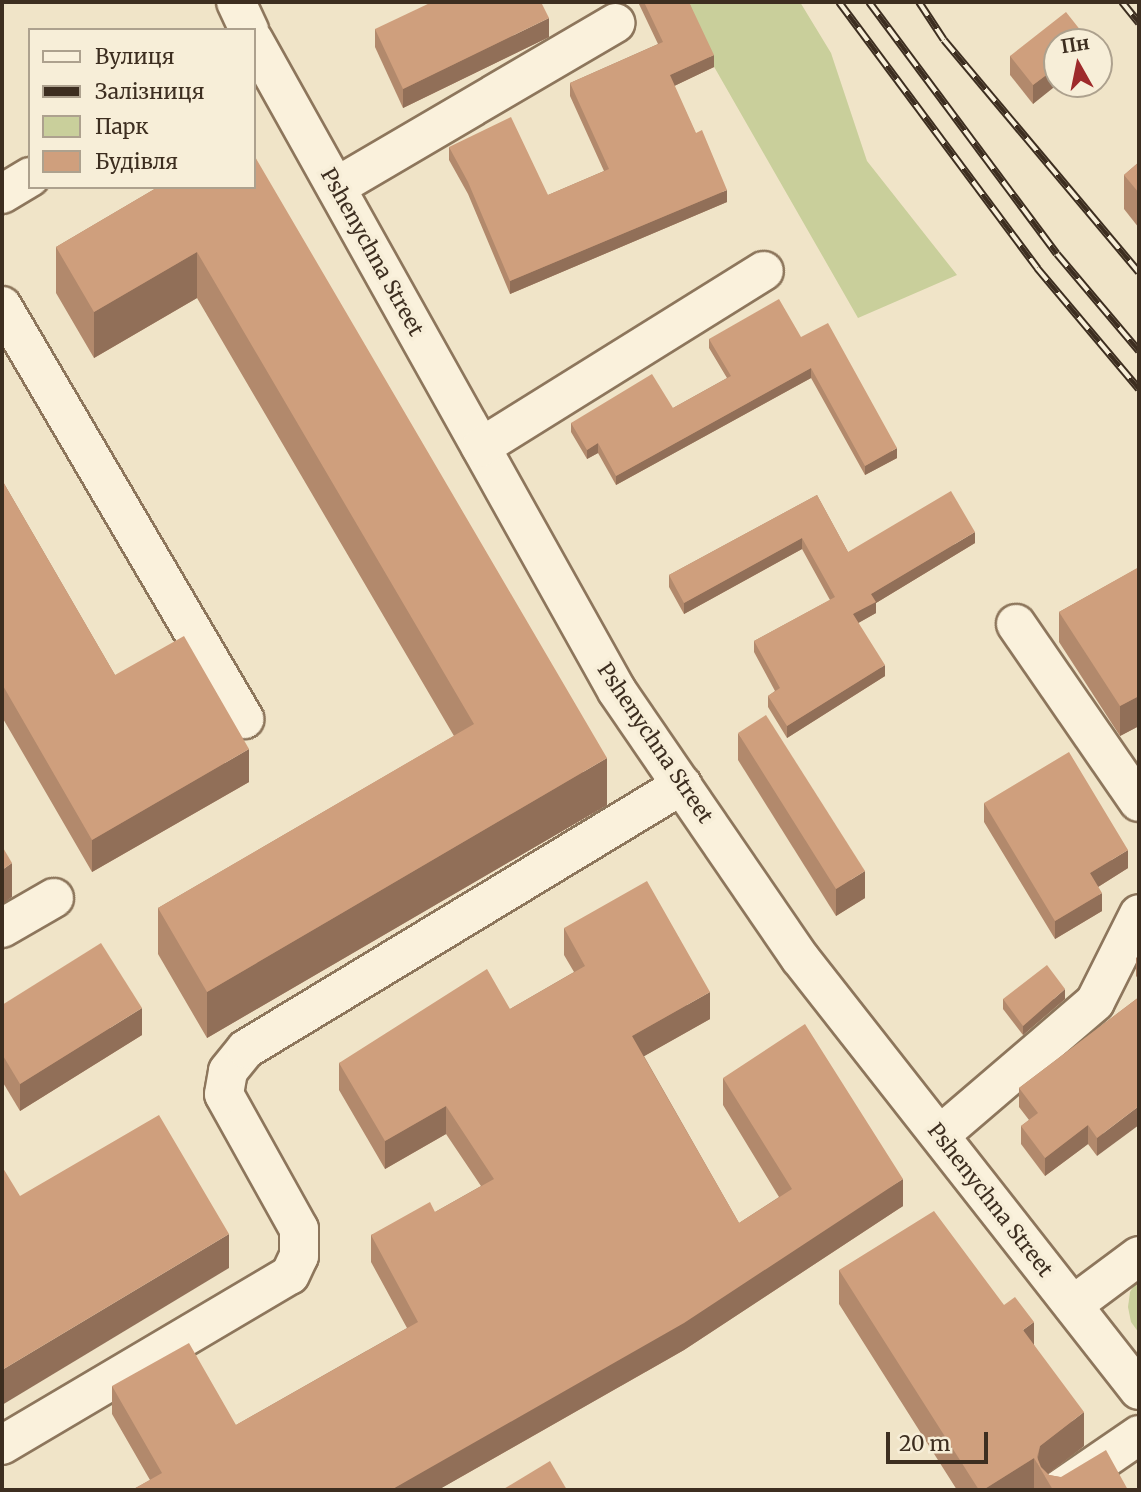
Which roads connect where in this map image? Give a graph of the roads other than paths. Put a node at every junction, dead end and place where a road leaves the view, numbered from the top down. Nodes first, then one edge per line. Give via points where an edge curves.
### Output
1 (236, 2) edge
2 (616, 23) dead end
3 (248, 28) edge
4 (256, 45) edge
5 (28, 178) edge
6 (336, 187) junction
7 (2, 194) edge
8 (764, 271) dead end
9 (2, 306) edge
10 (481, 447) junction
11 (1017, 624) dead end
12 (244, 719) dead end
13 (682, 785) junction
14 (1139, 802) edge
15 (54, 898) dead end
16 (1139, 914) edge
17 (2, 928) edge
18 (940, 1135) junction
19 (1139, 1256) edge
20 (1073, 1305) junction
21 (1139, 1390) edge
22 (1139, 1435) edge
23 (2, 1445) edge
24 (1059, 1490) edge

1 - 3 street
2 - 6 street
4 - 6 street, Pshenychna Street
5 - 7 street
6 - 10 street, Pshenychna Street
8 - 10 street
9 - 12 street
10 - 13 street, Pshenychna Street via 617,691
11 - 14 street
13 - 18 street, Pshenychna Street via 800,958
13 - 23 street via 246,1049 228,1071 224,1094 299,1229 299,1256 290,1275
15 - 17 street
16 - 18 street via 1096,1002
18 - 20 street, Pshenychna Street
19 - 20 street
20 - 21 street, Pshenychna Street
22 - 24 street

